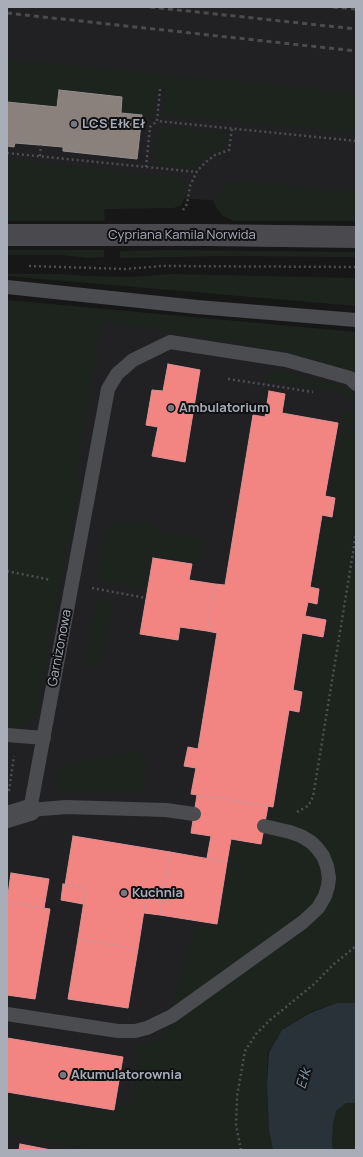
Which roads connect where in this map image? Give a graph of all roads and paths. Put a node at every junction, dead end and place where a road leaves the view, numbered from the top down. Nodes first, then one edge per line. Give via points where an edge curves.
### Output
1 (160, 89) dead end
2 (157, 121) junction
3 (232, 128) junction
4 (356, 140) edge
5 (41, 145) dead end
6 (7, 153) edge
7 (40, 156) junction
8 (146, 167) junction
9 (197, 172) junction
10 (178, 212) dead end
11 (7, 235) edge
12 (112, 235) junction
13 (356, 237) edge
14 (23, 266) dead end
15 (356, 267) edge
16 (111, 268) junction
17 (7, 287) edge
18 (356, 320) edge
19 (228, 380) dead end
20 (356, 384) edge
21 (314, 392) dead end
22 (356, 534) edge
23 (12, 736) edge
24 (44, 738) junction
25 (7, 807) edge
26 (40, 809) junction
27 (296, 813) dead end
28 (194, 814) dead end
29 (264, 826) dead end
30 (356, 946) edge
31 (7, 1014) edge
32 (241, 1150) edge

1 - 2 path
2 - 3 path
2 - 8 path via 150,127
3 - 4 path
3 - 9 path via 229,150 210,158
5 - 7 path
6 - 7 path
7 - 8 path
8 - 9 path
9 - 10 path via 190,186 187,204
11 - 12 street, Cypriana Kamila Norwida
12 - 13 street, Cypriana Kamila Norwida
12 - 16 path
14 - 16 path
15 - 16 path
17 - 18 lane via 197,307
19 - 21 path
20 - 24 lane, Garnizonowa via 350,378 286,360 170,342 134,360 117,374 108,389
22 - 27 path via 313,797 308,806
23 - 24 lane
23 - 25 path
24 - 26 lane, Garnizonowa
25 - 26 street
26 - 28 lane via 66,807 166,810
29 - 31 lane via 302,836 323,856 329,878 325,896 318,908 303,922 172,1016 153,1026 135,1031 118,1031
30 - 32 path via 270,1020 256,1034 245,1051 237,1096 236,1125

